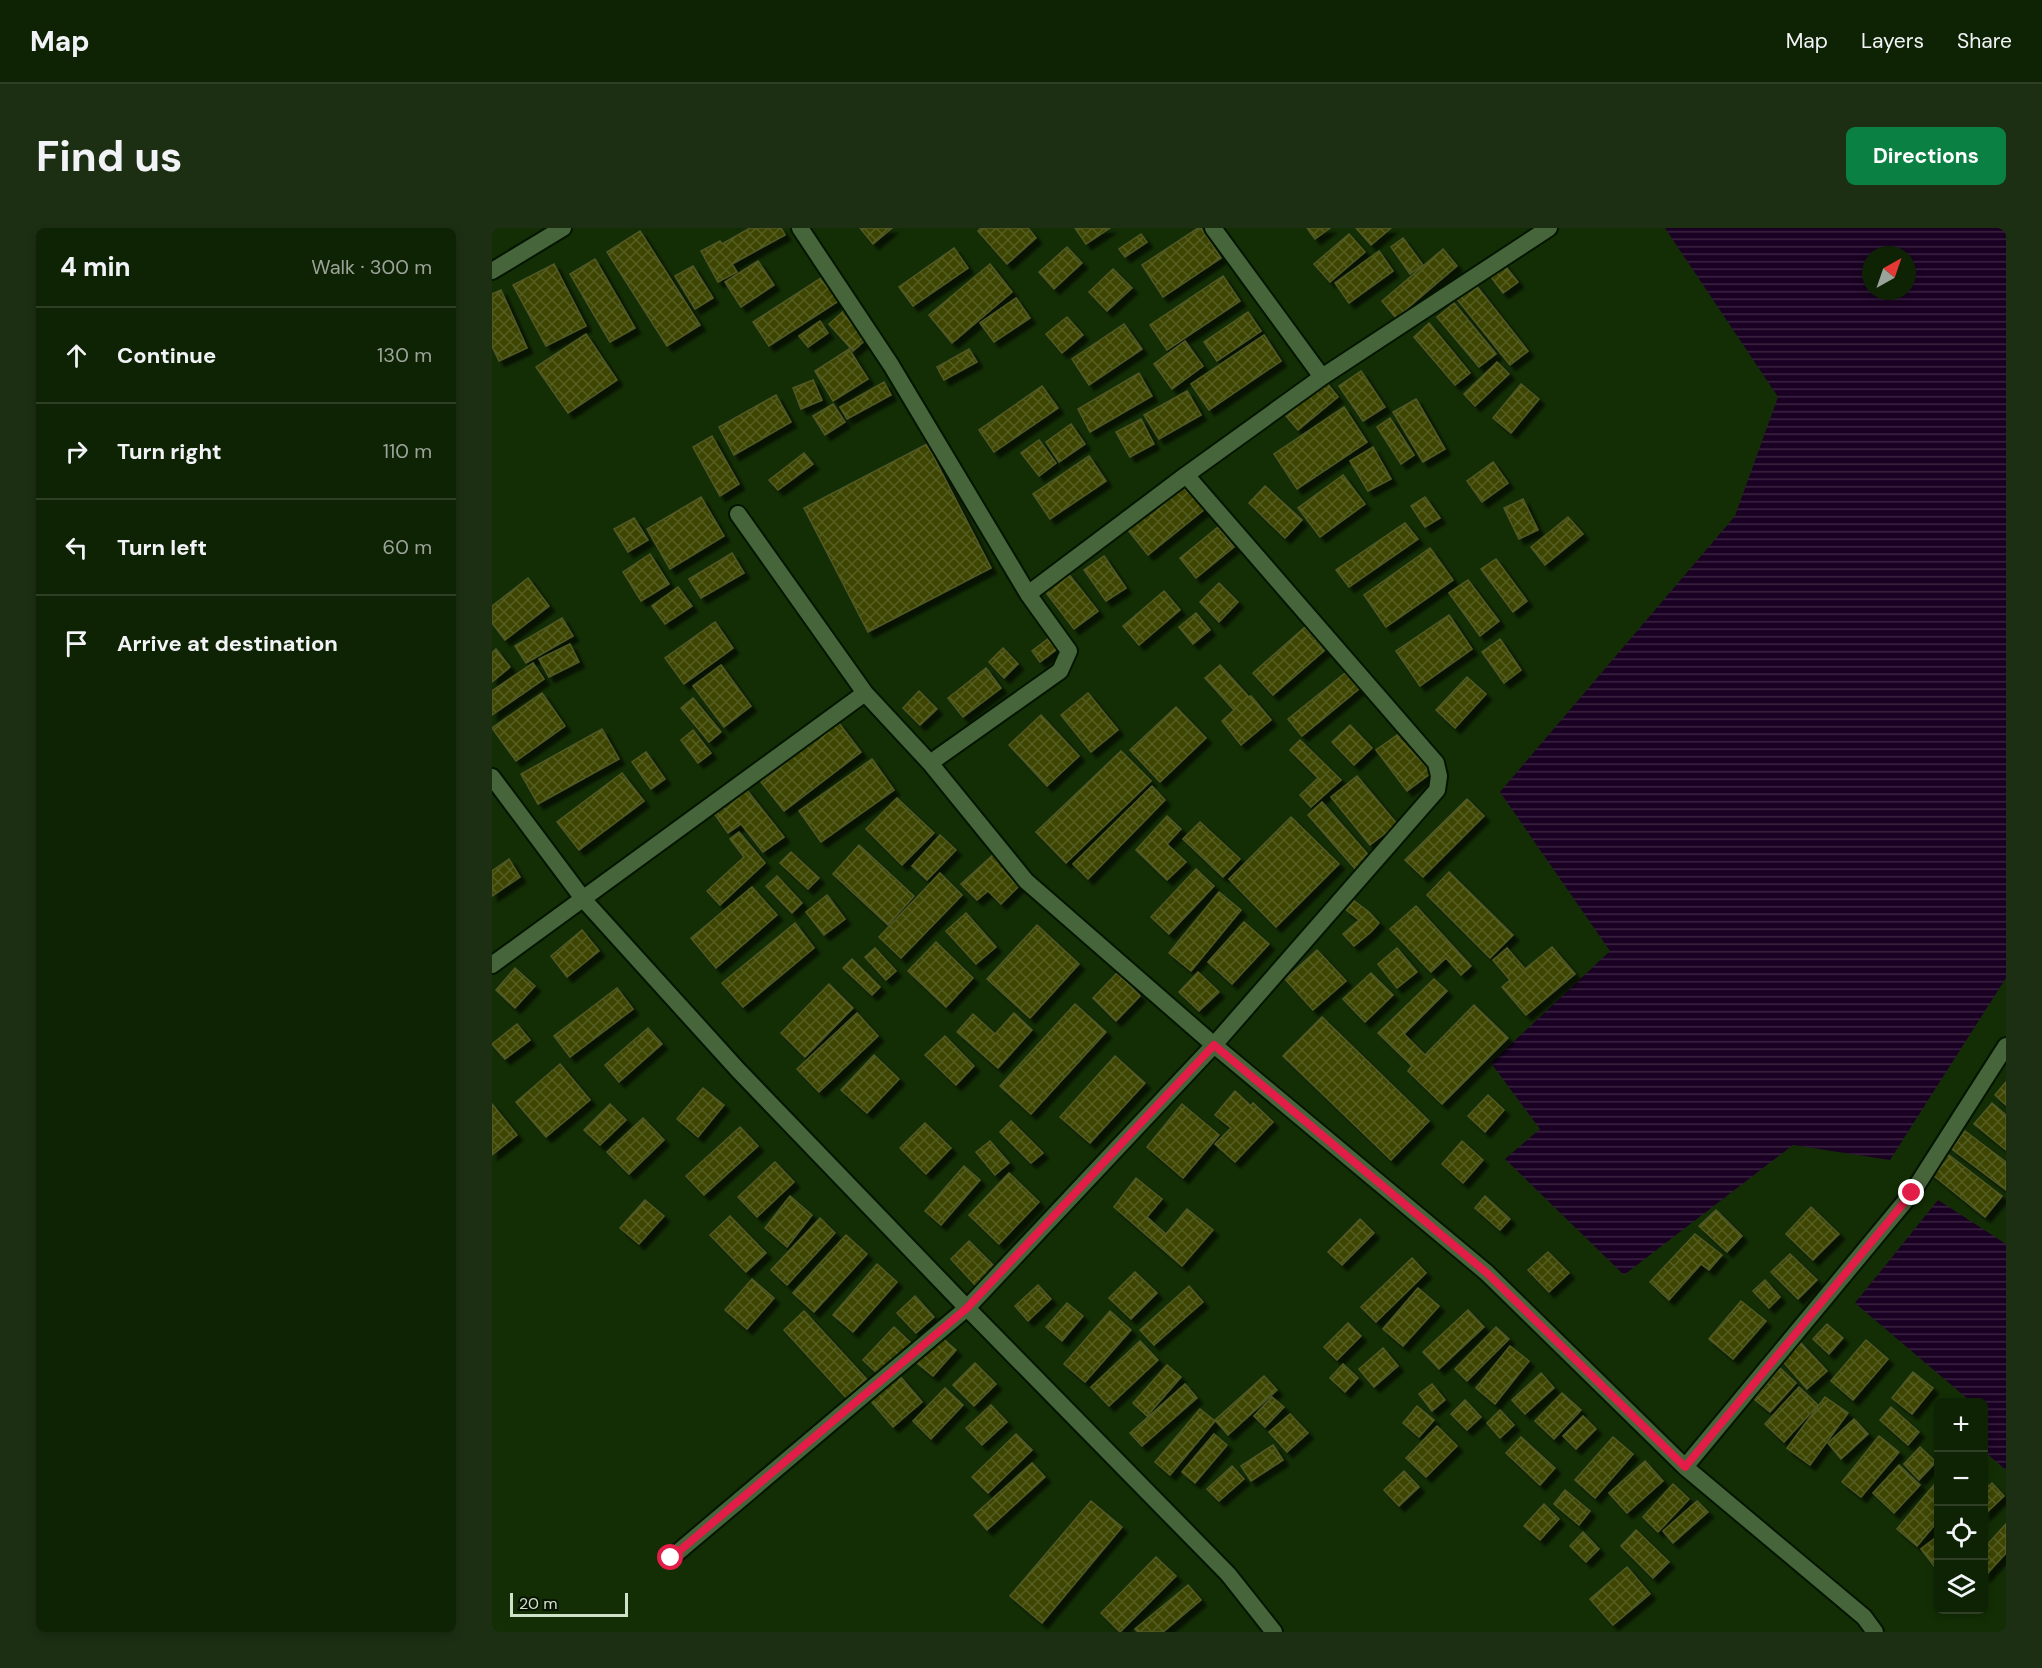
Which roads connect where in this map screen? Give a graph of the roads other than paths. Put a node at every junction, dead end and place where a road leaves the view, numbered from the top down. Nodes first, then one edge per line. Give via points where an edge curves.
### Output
1 (563, 228) edge
2 (800, 228) edge
3 (1213, 228) edge
4 (1549, 228) edge
5 (492, 271) edge
6 (1322, 377) junction
7 (1186, 475) junction
8 (738, 514) dead end
9 (1028, 594) junction
10 (865, 693) junction
11 (930, 763) junction
12 (492, 777) edge
13 (584, 900) junction
14 (492, 965) edge
15 (1214, 1045) junction
16 (2006, 1046) edge
17 (967, 1308) junction
18 (1685, 1467) junction
19 (671, 1558) dead end
20 (1274, 1632) edge
21 (1875, 1632) edge

1 - 5 street
2 - 9 street via 891,365
3 - 6 street
4 - 6 street
6 - 7 street
7 - 9 street
7 - 15 street via 1436,762 1439,776 1437,790
8 - 10 street
9 - 11 street via 1069,651 1060,671
10 - 11 street
10 - 13 street
11 - 15 street via 1026,881
12 - 13 street
13 - 14 street
13 - 17 street via 738,1070
15 - 17 street
15 - 18 street via 1487,1273
16 - 18 street via 1912,1193
17 - 19 street
17 - 20 street via 1228,1574
18 - 21 street via 1864,1617

